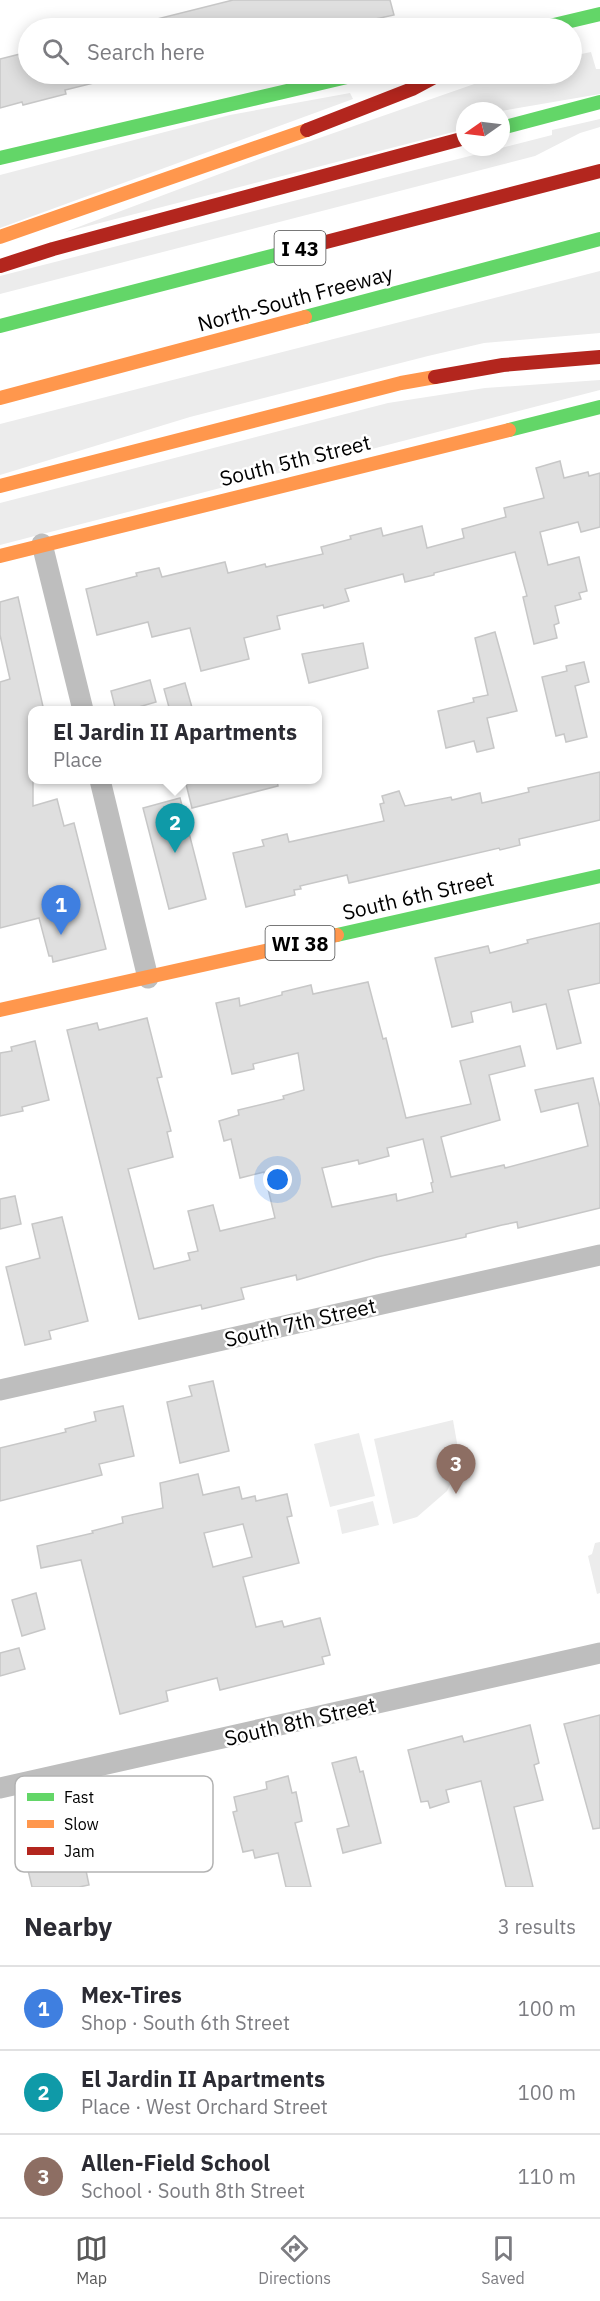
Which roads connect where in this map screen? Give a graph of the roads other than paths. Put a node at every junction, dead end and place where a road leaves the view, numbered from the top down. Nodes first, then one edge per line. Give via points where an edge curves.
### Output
1 (546, 9) dead end
2 (600, 14) edge
3 (545, 18) edge
4 (582, 18) edge
5 (317, 84) edge
6 (420, 84) edge
7 (600, 102) edge
8 (510, 126) edge
9 (456, 140) edge
10 (0, 158) edge
11 (600, 171) edge
12 (0, 237) edge
13 (600, 241) edge
14 (0, 266) edge
15 (0, 326) edge
16 (600, 357) edge
17 (0, 398) edge
18 (600, 407) edge
19 (0, 486) edge
20 (42, 544) junction
21 (0, 556) edge
22 (81, 706) edge
23 (101, 784) edge
24 (600, 876) edge
25 (148, 978) junction
26 (0, 1010) edge
27 (600, 1255) edge
28 (0, 1390) edge
29 (600, 1653) edge
30 (53, 1776) edge
31 (15, 1785) edge
32 (0, 1788) edge

1 - 3 main road
2 - 4 main road
5 - 10 main road
6 - 12 main road via 328,123
7 - 8 main road
9 - 14 main road via 64,245
11 - 15 main road, I 43
13 - 17 main road, North-South Freeway
16 - 19 main road via 503,365 401,382
18 - 20 main road, South 5th Street
20 - 21 main road, South 5th Street
20 - 22 street
23 - 25 street
24 - 25 main road, South 6th Street / WI 38
25 - 26 main road, South 6th Street / WI 38
27 - 28 street, South 7th Street
29 - 30 street, South 8th Street
31 - 32 street, South 8th Street

